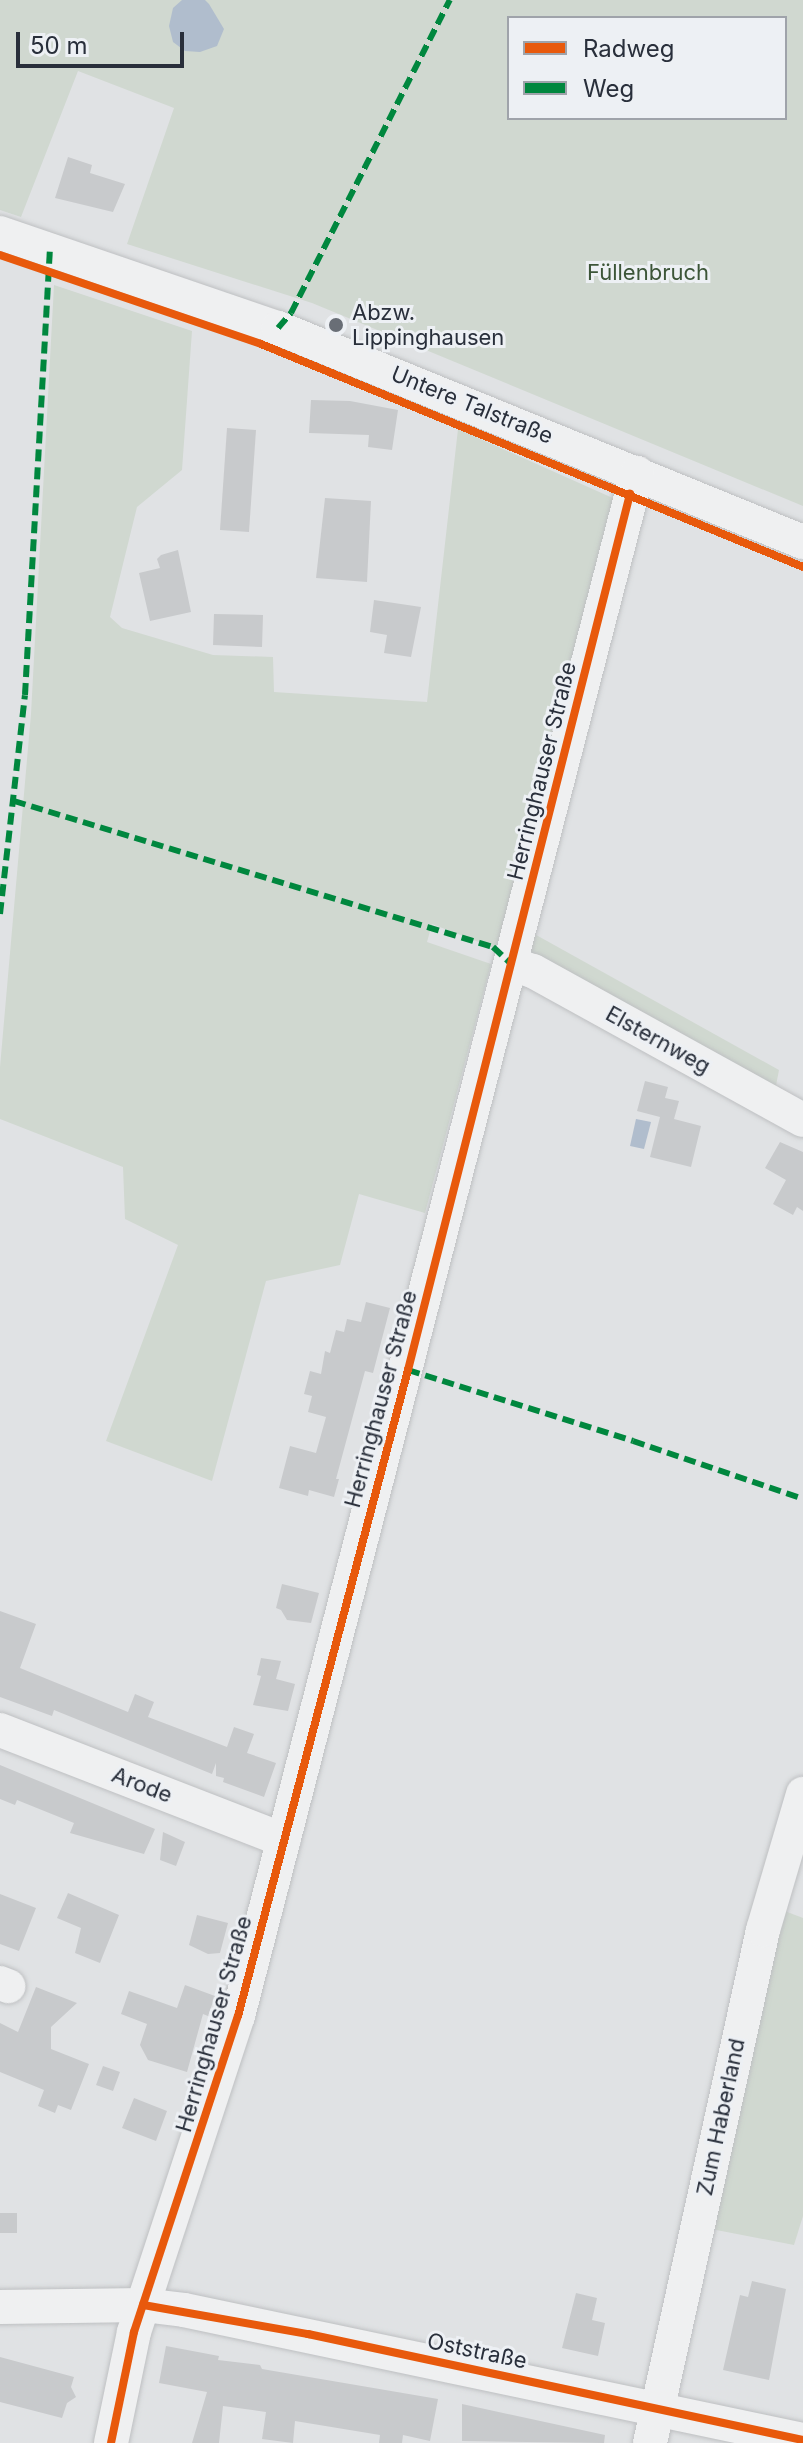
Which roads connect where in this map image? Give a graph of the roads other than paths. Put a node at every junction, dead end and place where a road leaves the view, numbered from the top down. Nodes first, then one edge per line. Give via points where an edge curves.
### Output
1 (0, 233) edge
2 (637, 473) junction
3 (803, 542) edge
4 (511, 964) junction
5 (803, 1120) edge
6 (0, 1730) edge
7 (803, 1794) edge
8 (798, 1829) edge
9 (283, 1840) junction
10 (143, 2305) junction
11 (0, 2307) edge
12 (657, 2406) junction
13 (803, 2440) edge
14 (111, 2443) edge
15 (650, 2443) edge

1 - 2 street, Untere Talstraße via 278,328
2 - 3 street, Untere Talstraße
2 - 4 street, Herringhauser Straße
4 - 5 street, Elsternweg via 533,971
4 - 9 street, Herringhauser Straße
6 - 9 street, Arode
7 - 8 street, Zum Haberland
8 - 12 street, Zum Haberland via 763,1930
9 - 10 street, Herringhauser Straße via 217,2087
10 - 11 street, Oststraße
10 - 12 street, Oststraße
10 - 14 street, Herringhauser Straße
12 - 13 street, Oststraße
12 - 15 street, Zum Haberland

